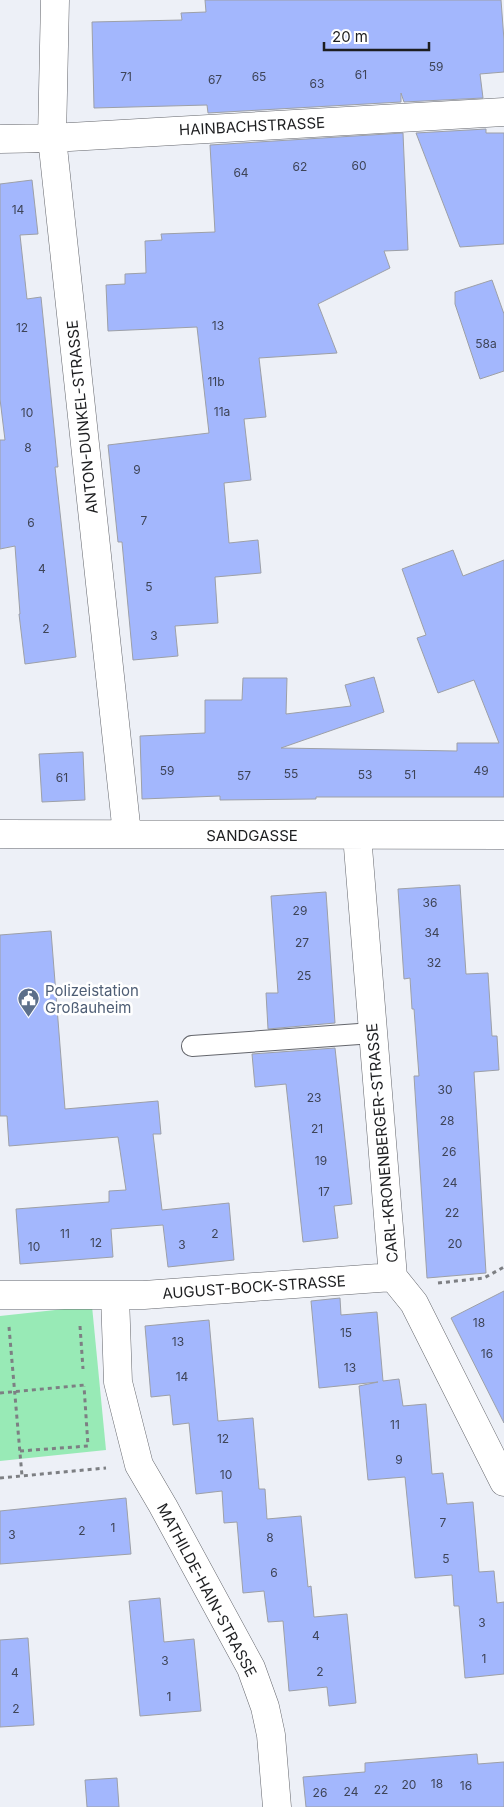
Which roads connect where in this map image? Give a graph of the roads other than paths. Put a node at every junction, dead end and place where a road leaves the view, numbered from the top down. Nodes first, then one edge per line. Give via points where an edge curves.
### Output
1 (54, 0) edge
2 (504, 112) edge
3 (52, 138) junction
4 (0, 139) edge
5 (0, 834) edge
6 (127, 834) junction
7 (357, 835) junction
8 (504, 835) edge
9 (373, 1033) junction
10 (192, 1046) dead end
11 (398, 1282) junction
12 (3, 1294) edge
13 (115, 1296) junction
14 (504, 1482) edge
15 (277, 1807) edge

1 - 3 street, ANTON-DUNKEL-STRASSE
2 - 3 street, HAINBACHSTRASSE
3 - 4 street, HAINBACHSTRASSE
3 - 6 street, ANTON-DUNKEL-STRASSE
5 - 6 street, SANDGASSE
6 - 7 street, SANDGASSE
7 - 8 street, SANDGASSE
7 - 9 street, CARL-KRONENBERGER-STRASSE
9 - 10 lane
9 - 11 street, CARL-KRONENBERGER-STRASSE
11 - 13 street, AUGUST-BOCK-STRASSE
11 - 14 street, CARL-KRONENBERGER-STRASSE via 414,1303
12 - 13 street, AUGUST-BOCK-STRASSE
13 - 15 street, MATHILDE-HAIN-STRASSE via 118,1382 139,1465 251,1668 271,1734

